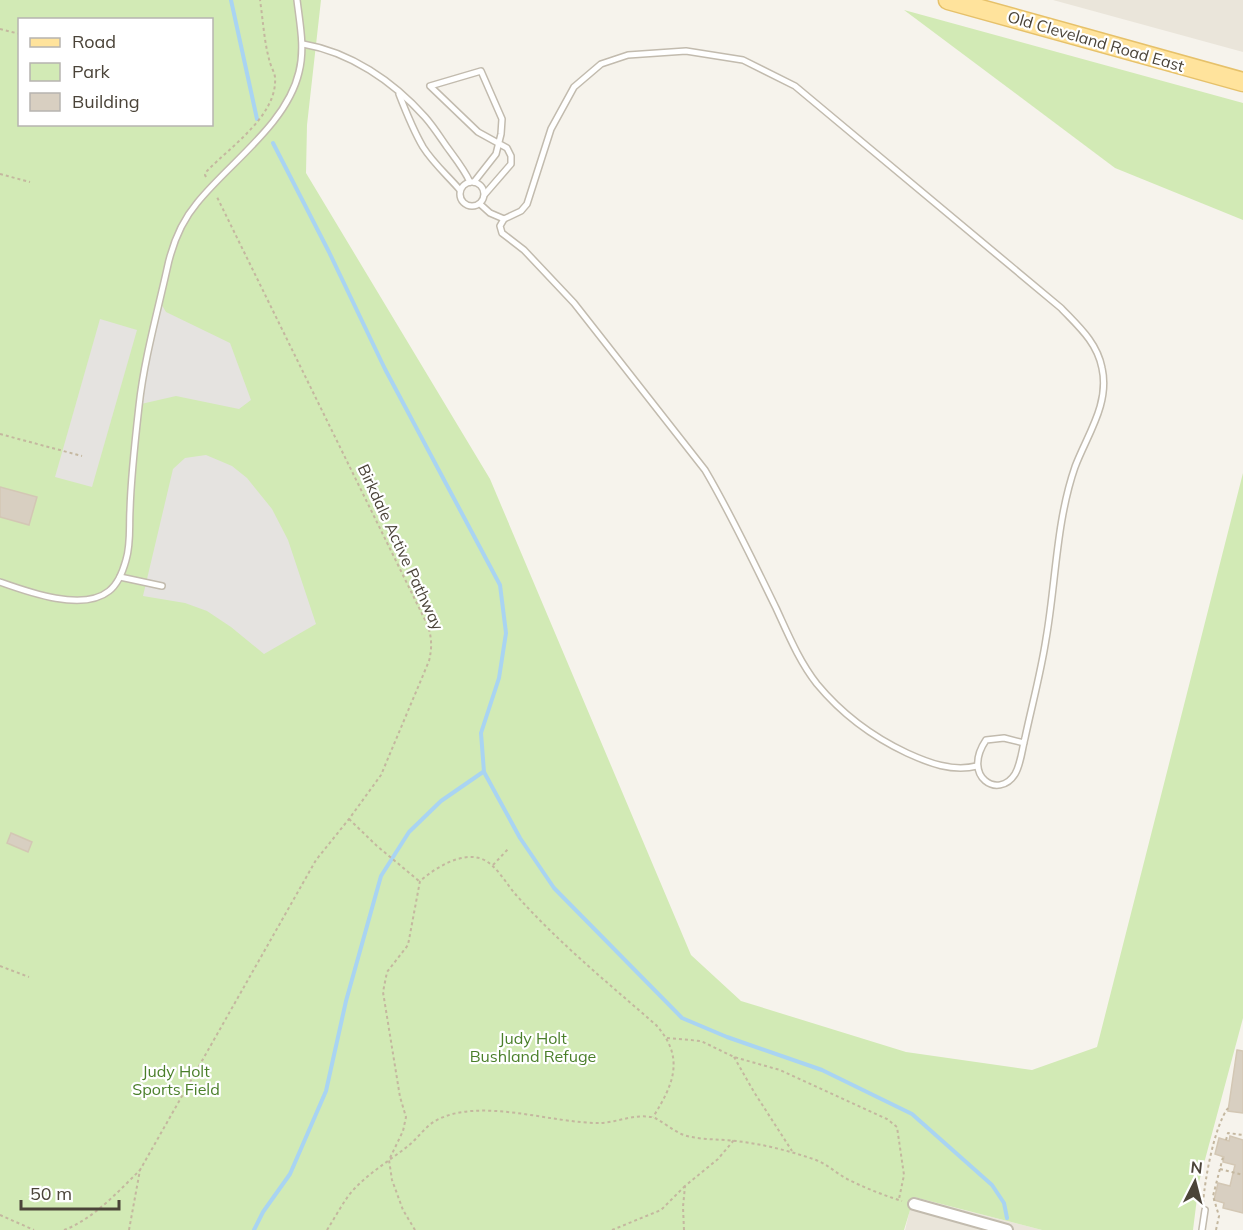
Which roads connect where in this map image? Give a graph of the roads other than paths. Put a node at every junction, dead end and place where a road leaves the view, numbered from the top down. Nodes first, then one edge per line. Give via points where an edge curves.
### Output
1 (297, 0) edge
2 (948, 0) edge
3 (303, 44) junction
4 (1243, 82) edge
5 (398, 93) junction
6 (499, 142) junction
7 (472, 182) junction
8 (460, 190) junction
9 (485, 194) junction
10 (480, 204) junction
11 (504, 219) junction
12 (120, 577) junction
13 (0, 582) edge
14 (162, 586) dead end
15 (1024, 743) junction
16 (977, 766) junction
17 (914, 1204) road end
18 (1205, 1210) road end
19 (1004, 1230) edge
20 (1202, 1230) edge

1 - 3 lane
2 - 4 main road, Old Cleveland Road East
3 - 5 lane via 350,59
3 - 12 lane via 291,95 275,118 197,203 175,240 147,356 127,559
5 - 7 lane via 424,117
5 - 8 lane via 423,148
6 - 6 lane via 502,119 481,71 430,86 478,132
6 - 7 lane via 490,163
6 - 9 lane via 507,148 511,164
7 - 8 lane
7 - 9 lane via 483,188
8 - 10 lane via 461,201 467,205
9 - 10 lane
10 - 11 lane
11 - 15 lane via 527,204 550,129 574,87 601,64 628,56 686,51 743,60 795,86 1086,333 1102,368 1103,390 1063,513 1046,640
11 - 16 lane via 502,233 524,250 574,303 705,470 798,655 815,681 866,729 894,747 946,767
12 - 13 lane via 109,591 81,601
12 - 14 lane
15 - 16 lane via 1004,738 986,740 979,751
15 - 16 lane via 1015,774 1007,783 988,783
17 - 19 street
18 - 20 lane

